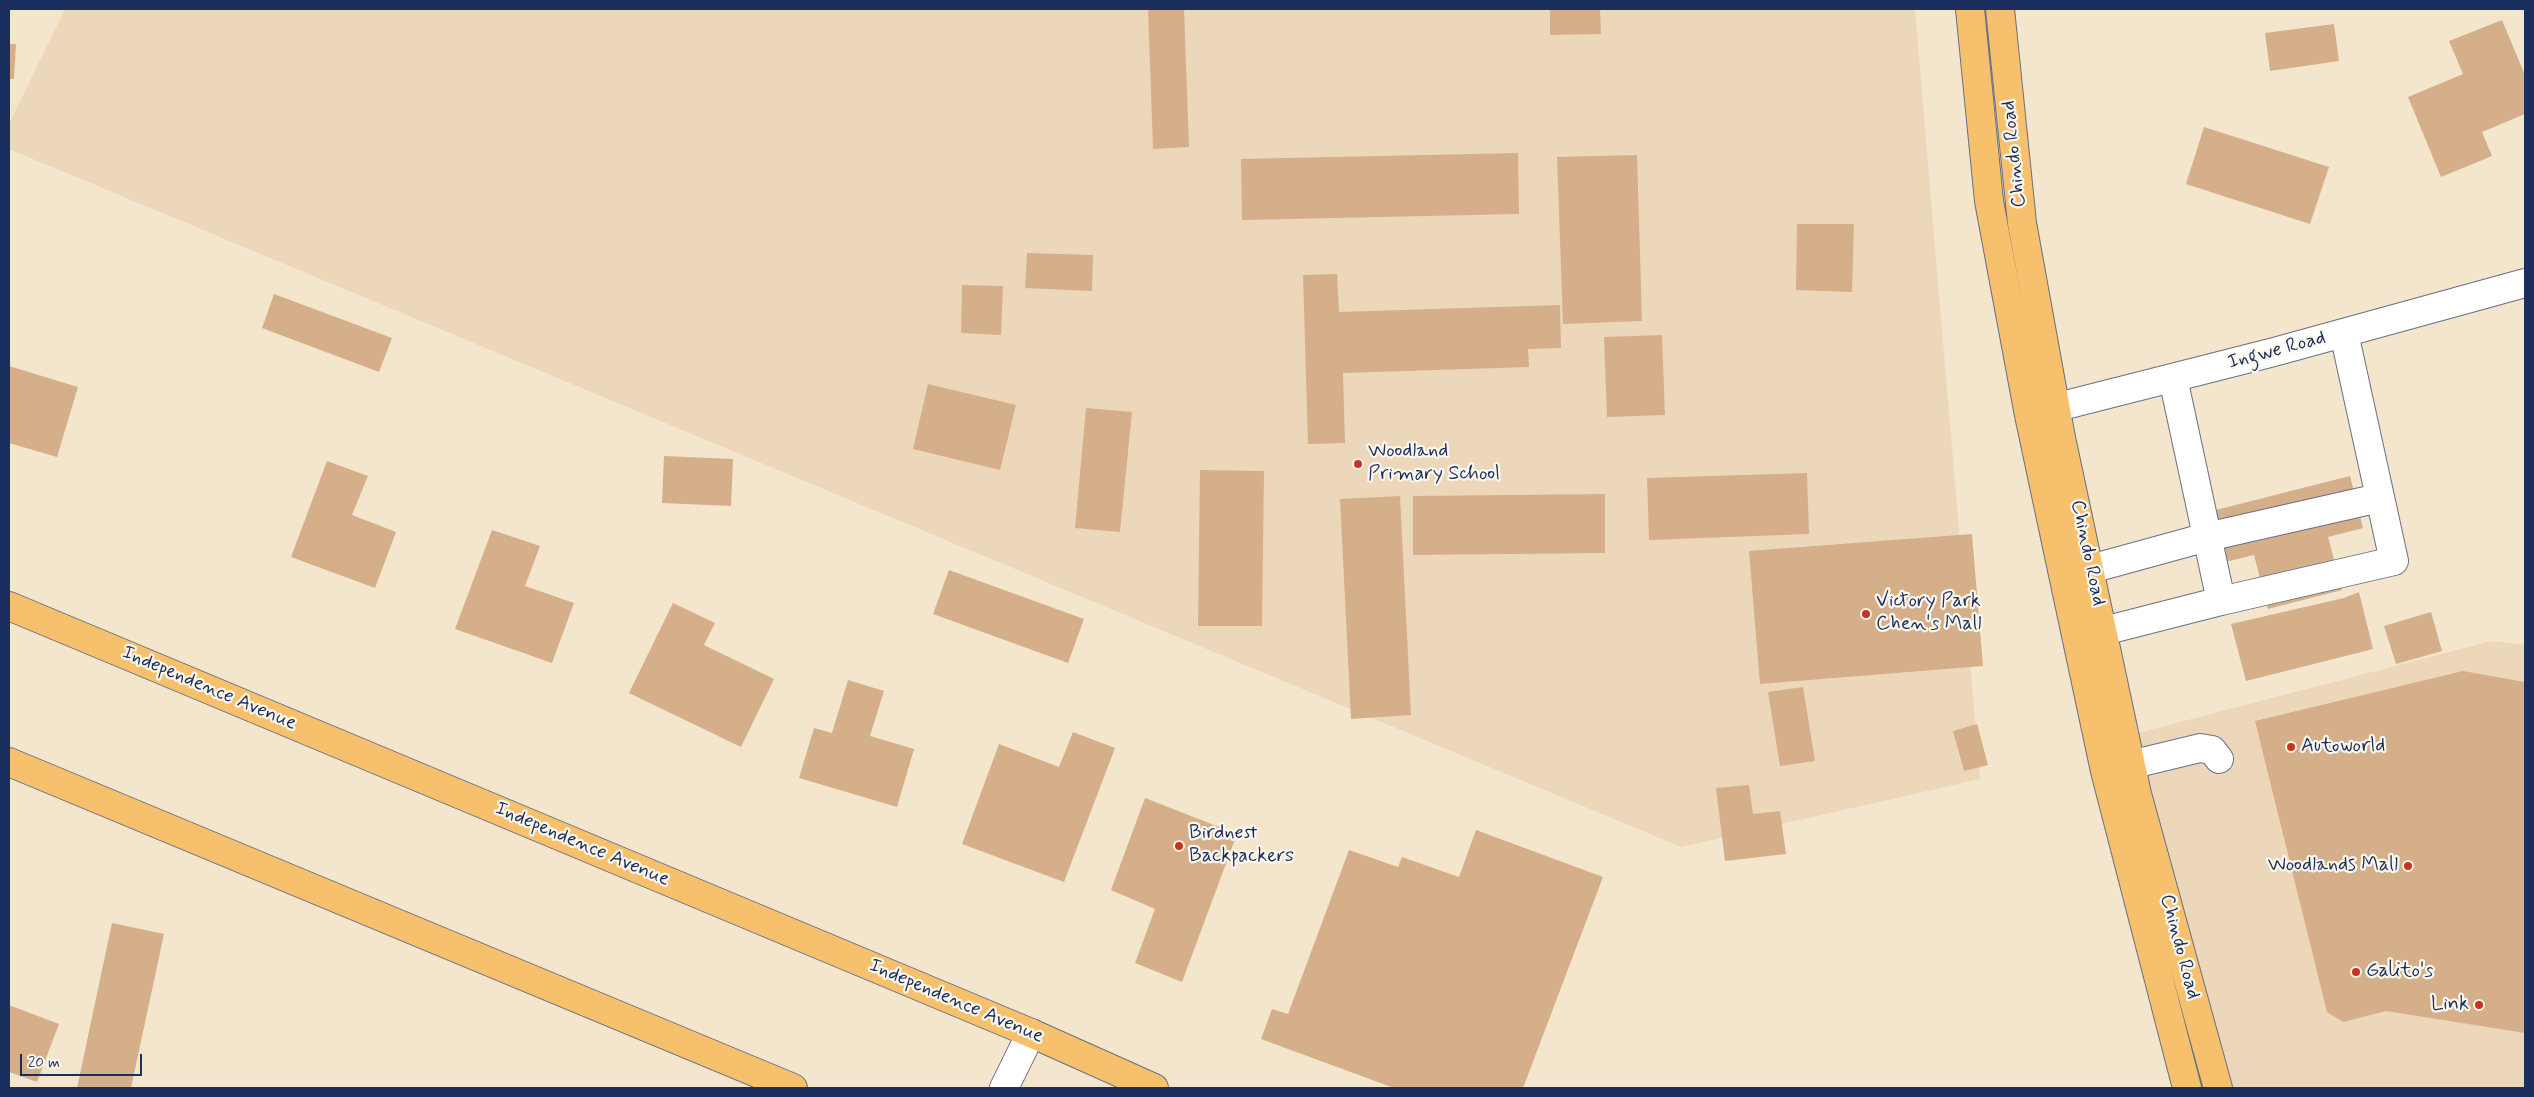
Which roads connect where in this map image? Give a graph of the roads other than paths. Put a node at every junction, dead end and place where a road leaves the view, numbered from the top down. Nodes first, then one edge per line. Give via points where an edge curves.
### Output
1 (1970, 9) edge
2 (2000, 9) edge
3 (2525, 283) edge
4 (2344, 333) junction
5 (2173, 378) junction
6 (2056, 407) junction
7 (2029, 415) junction
8 (2379, 498) junction
9 (2207, 537) junction
10 (2090, 568) junction
11 (2064, 576) junction
12 (2221, 600) junction
13 (9, 606) edge
14 (2103, 630) junction
15 (2077, 638) junction
16 (2219, 759) dead end
17 (9, 762) edge
18 (2131, 764) junction
19 (2105, 772) junction
20 (1031, 1033) junction
21 (793, 1088) edge
22 (1004, 1088) edge
23 (1154, 1088) edge
24 (2188, 1088) edge
25 (2218, 1088) edge

1 - 7 main road, Chindo Road via 1989,201
2 - 6 main road, Chindo Road via 2022,223
3 - 4 street, Ingwe Road
4 - 5 street, Ingwe Road
4 - 8 street
5 - 6 street, Ingwe Road
5 - 9 street
6 - 7 street, Ingwe Road
6 - 10 main road, Chindo Road
7 - 11 main road, Chindo Road
8 - 9 street
8 - 12 street via 2394,561
9 - 10 street
9 - 12 street
10 - 11 street
10 - 14 main road, Chindo Road
11 - 15 main road, Chindo Road
12 - 14 street
13 - 20 main road, Independence Avenue
14 - 15 street
14 - 18 main road, Chindo Road
15 - 19 main road, Chindo Road
16 - 18 street via 2212,750 2200,748
17 - 21 main road
18 - 19 street
18 - 25 main road, Chindo Road
19 - 24 main road, Chindo Road
20 - 22 street
20 - 23 main road, Independence Avenue

